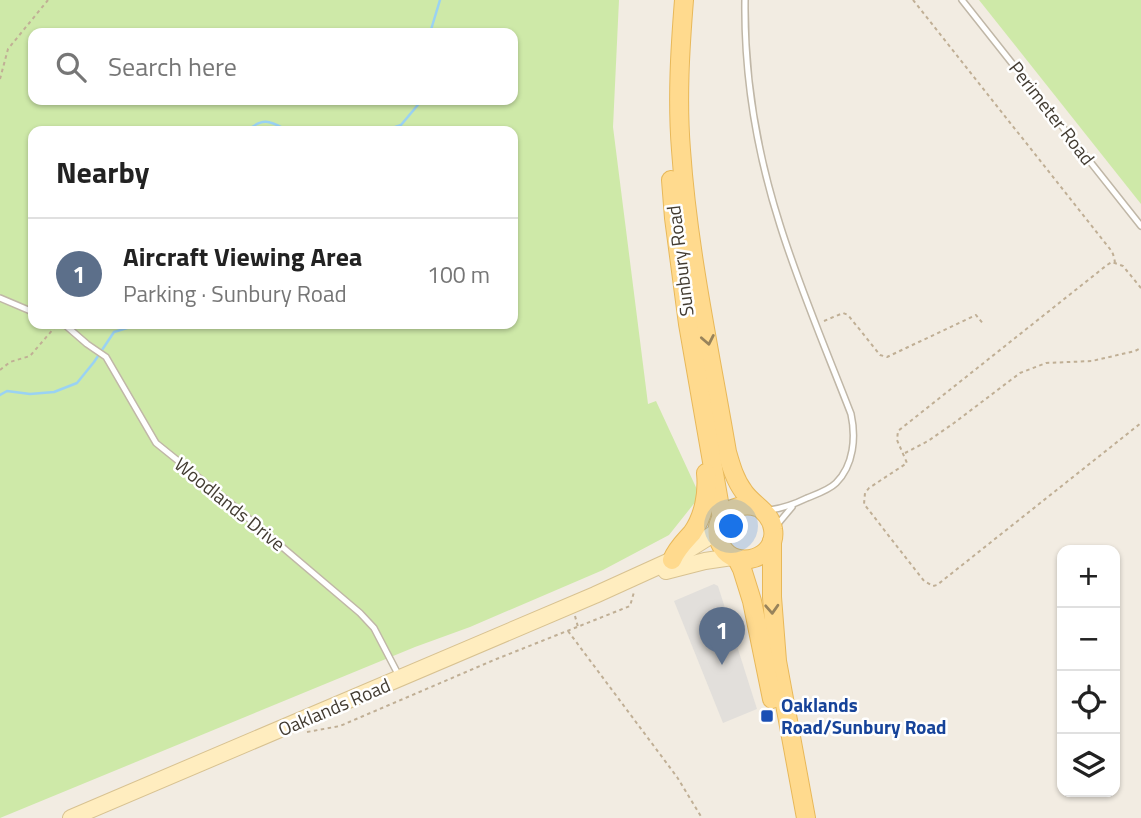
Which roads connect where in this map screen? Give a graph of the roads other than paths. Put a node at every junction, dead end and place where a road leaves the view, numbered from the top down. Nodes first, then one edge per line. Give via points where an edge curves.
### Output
1 (675, 0) edge
2 (684, 0) edge
3 (745, 0) edge
4 (962, 0) edge
5 (1141, 226) edge
6 (0, 298) edge
7 (28, 310) edge
8 (688, 324) junction
9 (70, 329) edge
10 (797, 503) junction
11 (760, 509) junction
12 (720, 525) junction
13 (773, 536) junction
14 (734, 558) junction
15 (674, 564) junction
16 (595, 595) junction
17 (400, 679) junction
18 (71, 818) edge
19 (804, 818) edge

1 - 8 main road, Sunbury Road via 668,113 674,218
2 -> 11 main road, Sunbury Road via 680,147 694,261 727,452 736,479
3 - 10 lane via 754,116 764,167 780,225 851,414 854,440 845,471 836,483
4 - 5 lane, Perimeter Road
6 - 7 lane
8 - 12 main road, Sunbury Road
8 - 15 main road via 707,487 696,527 676,550
9 - 17 lane, Woodlands Drive via 106,357 156,443 360,613 374,628
10 - 11 lane
10 - 13 lane
11 - 12 main road via 733,507
11 - 13 main road via 771,519
12 - 14 main road via 721,546
12 - 15 main road, Oaklands Road
13 - 14 main road via 762,555
13 -> 19 main road via 776,660
14 - 15 main road, Oaklands Road
14 - 19 main road via 749,591 780,740
15 - 16 main road, Oaklands Road
15 - 16 main road, Oaklands Road
16 - 17 main road, Oaklands Road
17 - 18 main road, Oaklands Road

